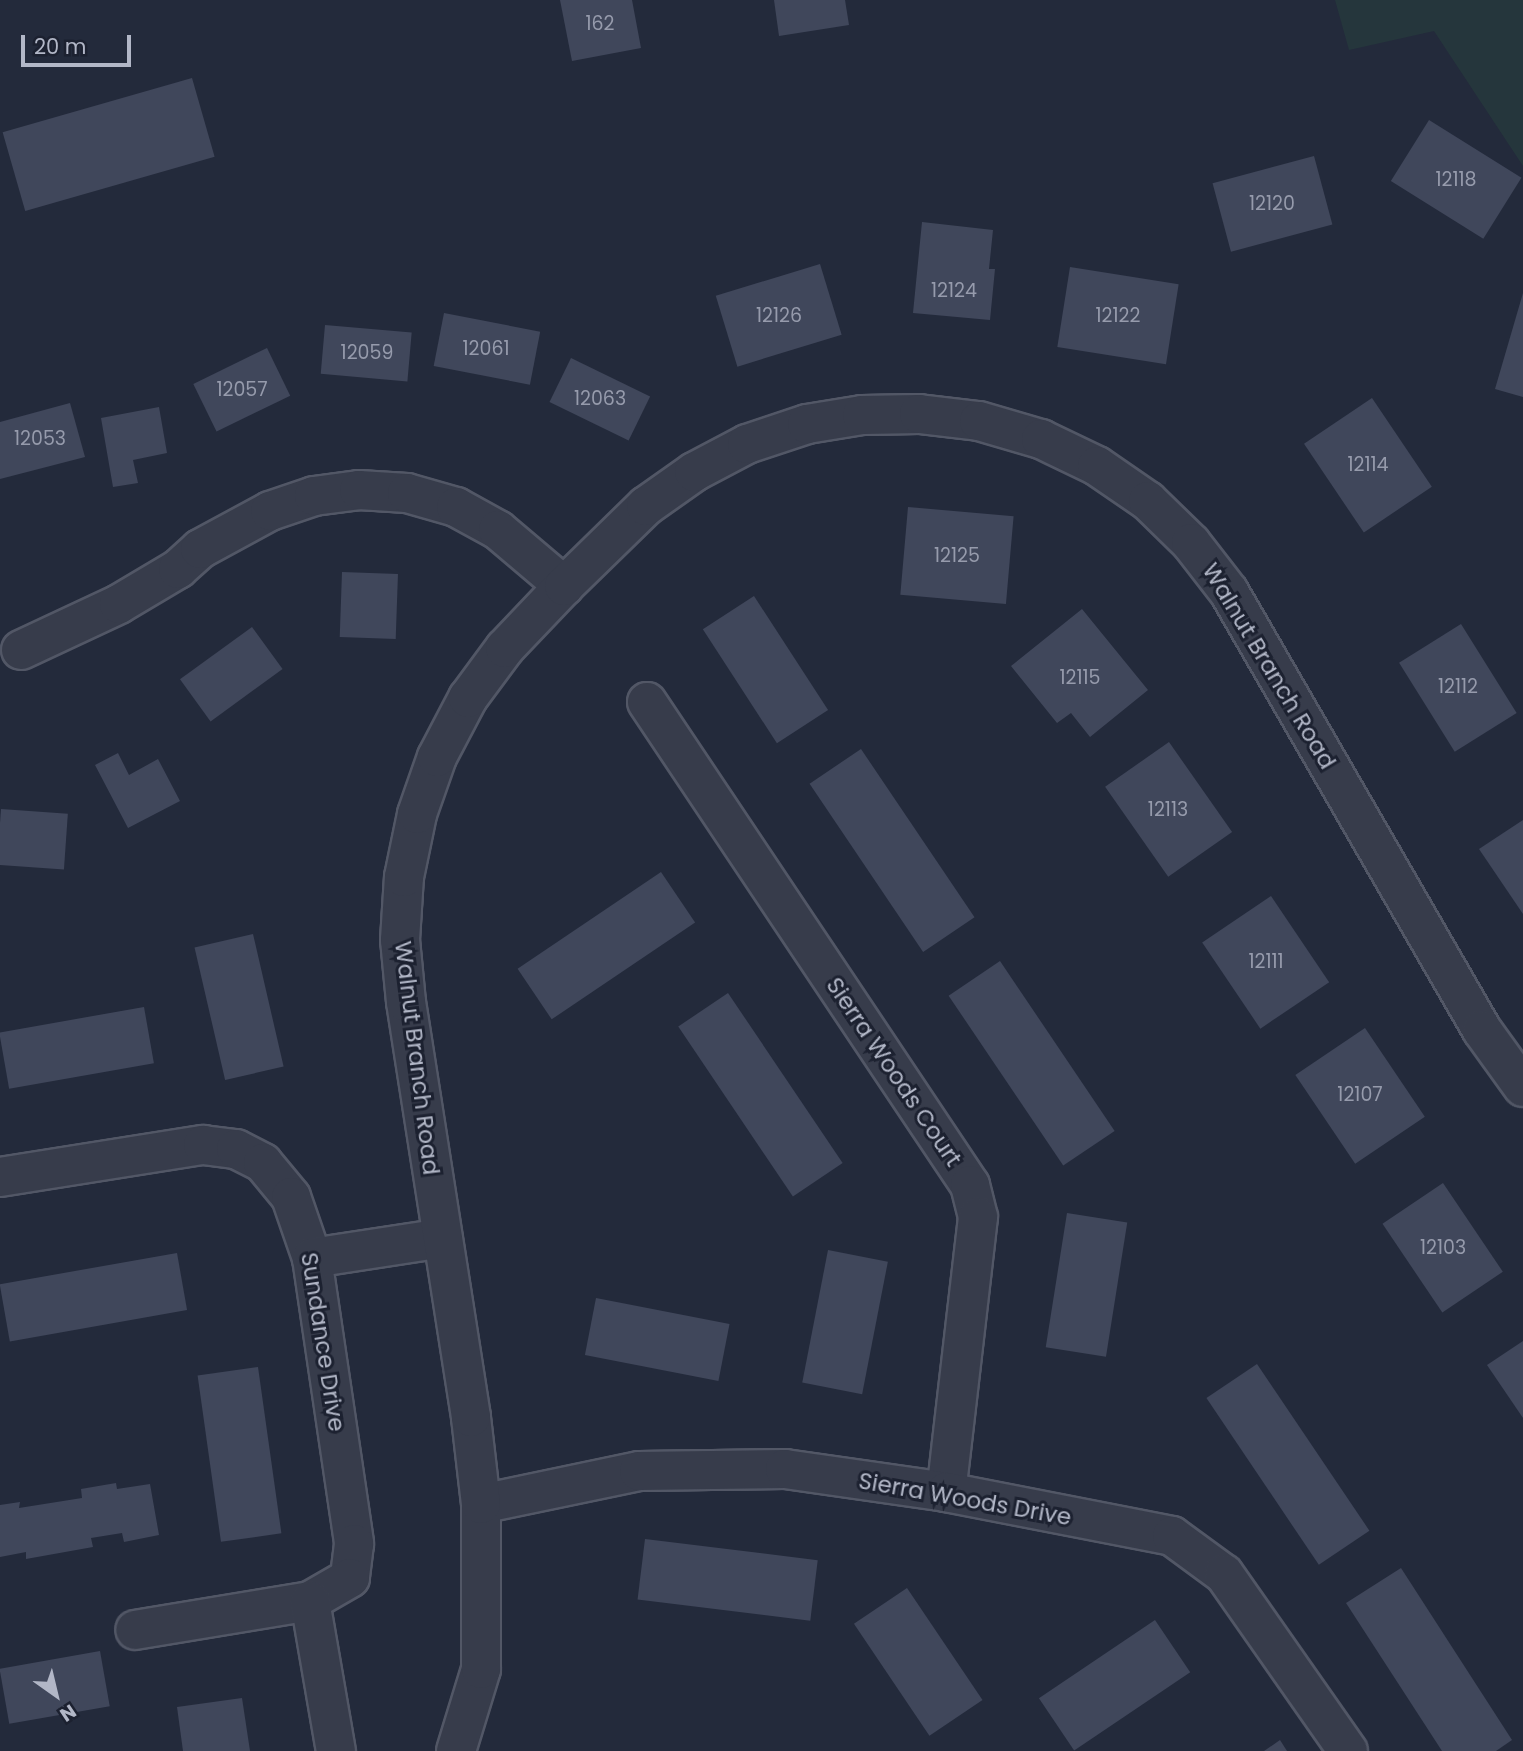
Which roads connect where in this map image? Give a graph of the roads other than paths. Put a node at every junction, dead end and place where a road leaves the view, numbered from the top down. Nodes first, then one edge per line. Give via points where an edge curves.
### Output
1 (564, 586) junction
2 (21, 650) dead end
3 (647, 702) dead end
4 (1523, 1087) edge
5 (0, 1177) edge
6 (442, 1238) junction
7 (313, 1258) junction
8 (946, 1492) junction
9 (481, 1504) junction
10 (310, 1601) junction
11 (135, 1630) dead end
12 (336, 1751) edge
13 (456, 1751) edge
14 (1348, 1751) edge

1 - 2 street via 498,530 456,507 407,493 359,490 314,496 270,511 200,550 178,569 119,604
1 - 4 street, Walnut Branch Road via 646,506 694,472 747,444 807,424 907,414 979,421 1041,439 1097,466 1148,501 1191,543 1228,592 1482,1030
1 - 6 street, Walnut Branch Road via 505,648 468,698 437,757 417,814 404,877 401,940 406,1002
3 - 8 street, Sierra Woods Court via 970,1185 978,1217
5 - 7 street, Sundance Drive via 202,1145 236,1149 263,1163 292,1198
6 - 7 street
6 - 9 street, Walnut Branch Road
7 - 10 street, Sundance Drive via 354,1544 350,1578
8 - 9 street, Sierra Woods Drive via 785,1469 639,1471
8 - 14 street, Sierra Woods Drive via 1172,1536 1224,1574
9 - 13 street, Walnut Branch Road via 481,1669
10 - 11 street, Sundance Drive
10 - 12 street

